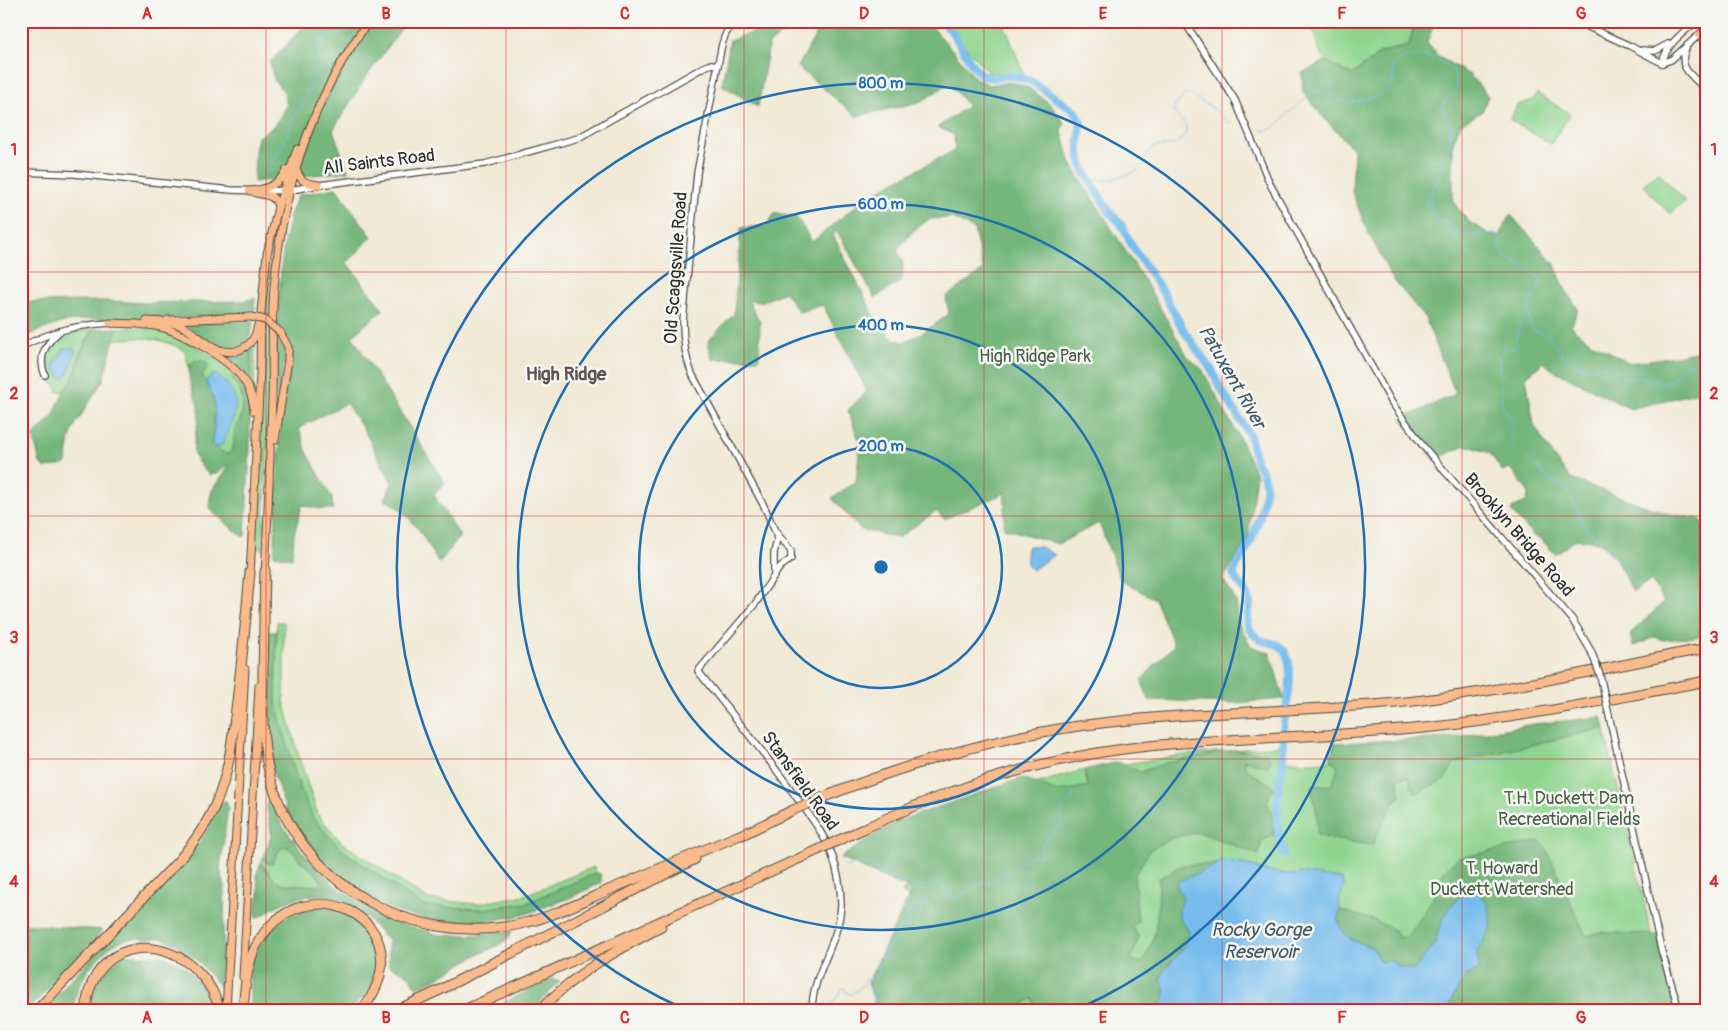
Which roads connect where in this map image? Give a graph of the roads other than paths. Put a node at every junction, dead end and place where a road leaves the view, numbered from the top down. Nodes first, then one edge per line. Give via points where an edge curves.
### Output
1 (369, 21) edge
2 (735, 21) edge
3 (1184, 21) edge
4 (1575, 21) edge
5 (1697, 21) edge
6 (1707, 29) edge
7 (1699, 35) joint
8 (1674, 40) junction
9 (1690, 42) junction
10 (1636, 49) junction
11 (1662, 63) junction
12 (718, 65) junction
13 (1702, 86) dead end
14 (318, 106) junction
15 (298, 145) junction
16 (296, 167) junction
17 (21, 172) edge
18 (319, 185) junction
19 (287, 190) junction
20 (249, 191) junction
21 (278, 207) junction
22 (261, 312) junction
23 (146, 320) junction
24 (110, 323) junction
25 (64, 328) junction
26 (21, 347) edge
27 (45, 374) dead end
28 (255, 480) junction
29 (270, 480) junction
30 (775, 531) junction
31 (787, 547) junction
32 (775, 553) junction
33 (786, 563) junction
34 (265, 571) junction
35 (250, 572) junction
36 (774, 576) junction
37 (1707, 648) edge
38 (1707, 681) edge
39 (747, 832) junction
40 (744, 884) junction
41 (38, 1010) edge
42 (87, 1010) edge
43 (220, 1010) edge
44 (226, 1010) edge
45 (242, 1010) edge
46 (362, 1010) edge
47 (397, 1010) edge
48 (464, 1010) edge
49 (540, 1010) edge
50 (812, 1010) edge
51 (1679, 1010) edge

1 - 14 main road via 348,51
2 - 12 street, Old Scaggsville Road via 724,37
3 - 51 street, Brooklyn Bridge Road, bridge via 1235,100 1278,200 1402,419 1572,619 1591,651 1600,675 1661,949
4 - 10 street
5 - 8 street
6 - 7 main road
7 - 9 street
8 - 10 street via 1656,51
8 - 11 street
9 - 11 street via 1671,60
9 - 13 street via 1683,54 1683,64
10 - 11 street
12 - 18 street, All Saints Road via 704,66 572,140 486,164
12 - 30 street, Old Scaggsville Road via 696,182 683,342 692,374
14 - 15 main road via 308,120
14 - 16 main road
15 - 19 main road
15 - 20 main road via 289,168 278,182 266,189
16 - 18 main road via 298,176 303,180
16 - 19 main road
17 - 20 street, All Saints Road
18 - 19 street, All Saints Road
19 - 20 street, All Saints Road
19 - 21 main road
19 - 29 main road via 274,289
20 - 21 main road via 272,197
21 - 22 main road via 267,254
22 - 23 main road via 251,342 234,352 214,348 177,324
22 - 28 main road
23 - 24 main road
23 - 29 main road, bridge via 252,317 265,320 280,332 288,347 288,360
24 - 25 street
24 - 28 main road via 151,325 175,331 220,357 242,376 254,404
25 - 26 street
25 - 27 street via 44,350 42,363
28 - 35 main road
29 - 34 main road
30 - 31 street, Old Scaggsville Road
30 - 32 street, Old Scaggsville Road
31 - 32 street via 783,546
31 - 33 street via 792,554
32 - 33 street via 779,562
32 - 36 street, Old Scaggsville Road
33 - 36 street
34 - 39 highway via 263,735 274,788 296,834 317,861 349,890 372,904 413,922 432,926 468,930 503,928 553,914
34 - 45 main road
35 - 41 highway via 231,753 215,806 180,859
35 - 44 main road
36 - 50 street, Stansfield Road via 755,604 698,671 787,784 819,830 833,859 840,891 840,914 837,932 812,997
37 - 39 highway, bridge via 1499,689 1397,703 1110,722 1011,738 903,767 814,800
38 - 40 highway, bridge via 1502,718 1432,727 1131,748 1082,756 984,781 921,804
39 - 47 highway
40 - 48 highway
40 - 49 highway via 591,966
42 - 43 highway via 90,986 101,968 116,956 145,947 164,950 194,966 209,985
45 - 46 highway via 249,966 262,938 283,917 301,908 322,904 353,912 369,926 378,943 382,962 380,980

